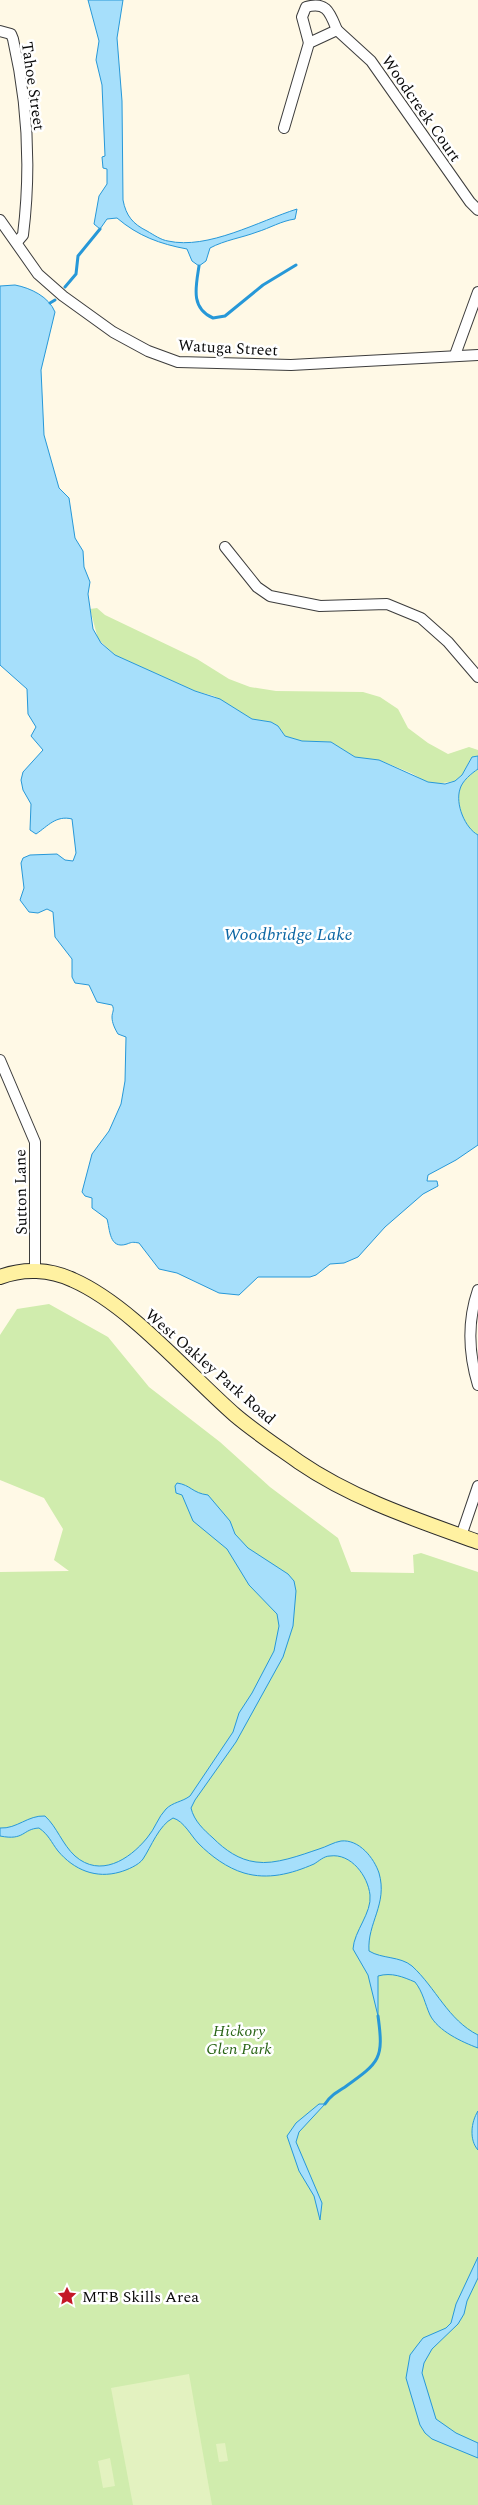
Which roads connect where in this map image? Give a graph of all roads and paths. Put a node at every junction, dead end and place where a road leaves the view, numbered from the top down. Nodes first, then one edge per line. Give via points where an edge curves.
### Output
1 (337, 30) junction
2 (0, 31) edge
3 (309, 42) junction
4 (284, 128) dead end
5 (478, 210) edge
6 (0, 220) edge
7 (18, 242) junction
8 (478, 292) edge
9 (454, 355) junction
10 (478, 355) edge
11 (225, 546) dead end
12 (478, 677) edge
13 (0, 1060) edge
14 (35, 1271) junction
15 (0, 1277) edge
16 (478, 1290) edge
17 (478, 1385) edge
18 (478, 1486) edge
19 (461, 1536) junction
20 (478, 1542) edge

1 - 3 street
1 - 3 street, Woodcreek Court via 325,6 306,8 302,17
1 - 5 street, Woodcreek Court via 371,61
2 - 7 street, Tahoe Street via 11,34 13,39 24,104 29,163 23,235
3 - 4 street
6 - 7 street, Watuga Street
7 - 9 street, Watuga Street via 38,274 63,296 113,332 148,351 178,362 291,365
8 - 9 street
9 - 10 street, Watuga Street
11 - 12 street via 257,586 270,596 320,606 387,604 421,618 448,642
13 - 14 street, Sutton Lane via 35,1142
14 - 15 street, West Oakley Park Road via 18,1270
14 - 19 street, West Oakley Park Road via 73,1280 106,1299 236,1416 300,1463 414,1520
16 - 17 street via 469,1351
18 - 19 street
19 - 20 street, West Oakley Park Road

